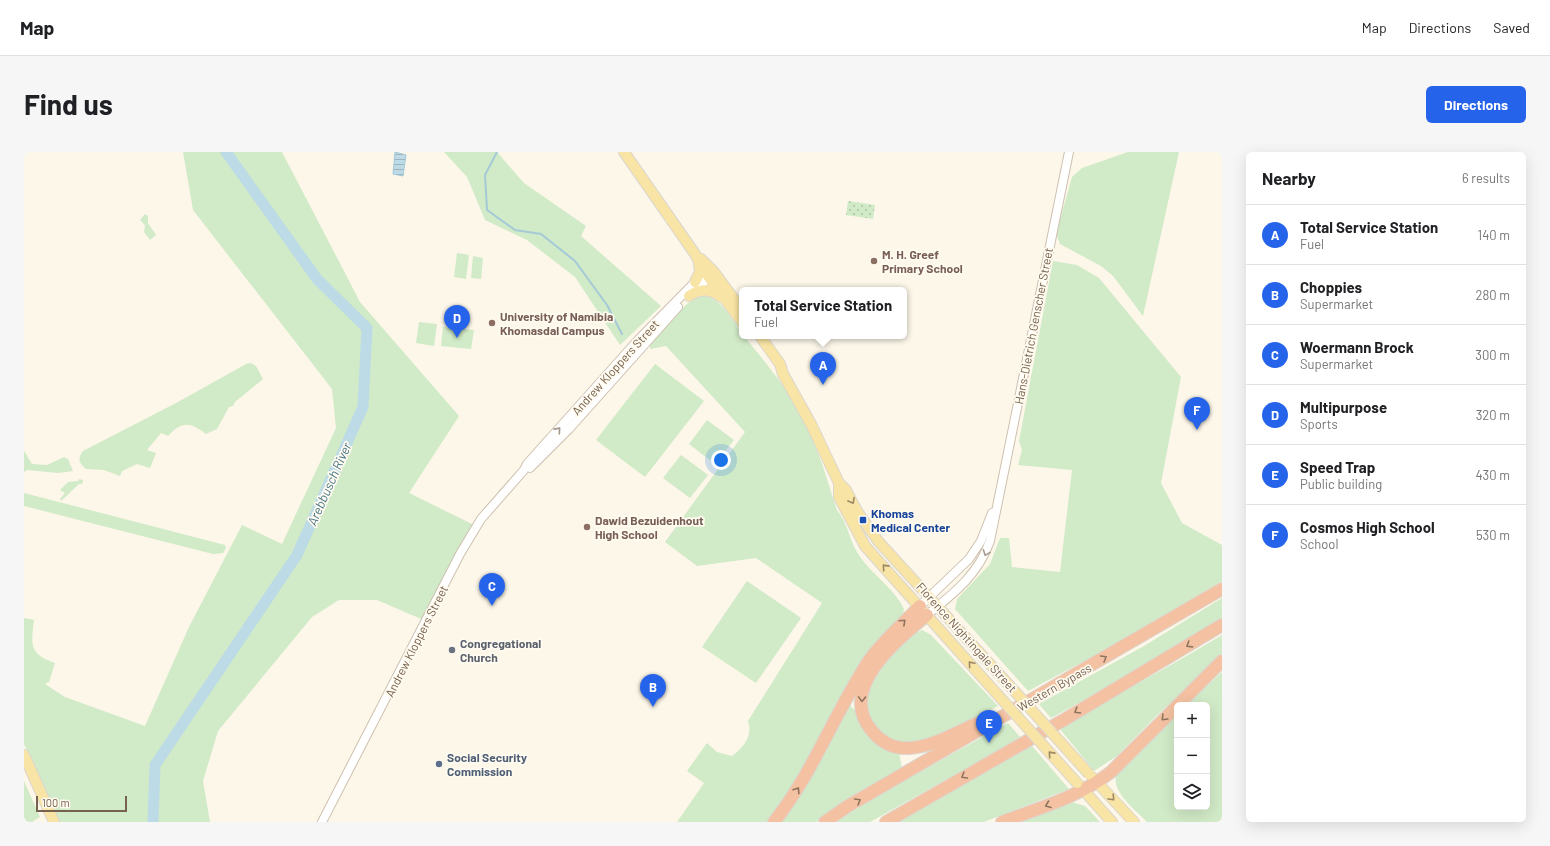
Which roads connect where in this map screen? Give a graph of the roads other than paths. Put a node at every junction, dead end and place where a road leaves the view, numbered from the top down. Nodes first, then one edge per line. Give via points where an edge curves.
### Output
1 (624, 152) edge
2 (1069, 152) edge
3 (697, 258) junction
4 (709, 273) junction
5 (695, 282) junction
6 (689, 296) junction
7 (730, 305) junction
8 (739, 307) edge
9 (739, 318) edge
10 (754, 339) edge
11 (762, 339) edge
12 (783, 374) junction
13 (524, 470) junction
14 (839, 483) junction
15 (997, 501) junction
16 (1222, 589) edge
17 (930, 596) junction
18 (938, 606) junction
19 (923, 611) junction
20 (1222, 625) edge
21 (1222, 661) edge
22 (1020, 706) junction
23 (24, 756) edge
24 (1093, 779) junction
25 (1080, 787) junction
26 (54, 822) edge
27 (322, 822) edge
28 (774, 822) edge
29 (825, 822) edge
30 (886, 822) edge
31 (1002, 822) edge
32 (1112, 822) edge
33 (1134, 822) edge

1 - 3 main road
2 - 15 street, Hans-Dietrich Genscher Street
3 - 4 main road
3 - 5 main road via 700,272
4 - 5 street, Andrew Kloppers Street
4 - 6 street, Andrew Kloppers Street
4 - 7 main road
4 - 8 main road
13 -> 5 street, Andrew Kloppers Street via 615,366
6 - 7 main road via 710,290
6 - 13 street, Andrew Kloppers Street via 569,429 529,469
7 - 9 main road
10 - 12 main road, Florence Nightingale Street
11 - 12 main road, Florence Nightingale Street via 780,364
12 - 14 main road, Florence Nightingale Street via 811,424
13 - 27 street, Andrew Kloppers Street via 473,530
14 -> 17 main road, Florence Nightingale Street via 878,541
19 -> 14 main road, Florence Nightingale Street via 865,546 839,497
15 - 17 street, Hans-Dietrich Genscher Street via 978,548 958,571
15 -> 18 street, Hans-Dietrich Genscher Street via 994,525 983,560 969,579
22 -> 16 highway, Western Bypass
17 - 18 main road, Florence Nightingale Street
17 - 19 street, Hans-Dietrich Genscher Street
18 - 19 street, Hans-Dietrich Genscher Street
18 - 24 main road, Florence Nightingale Street, bridge
19 -> 22 highway via 882,657 861,693 861,706 867,725 879,739 896,748 926,745
25 -> 19 main road, Florence Nightingale Street, bridge
28 -> 19 highway via 801,784 868,663 889,636
20 -> 30 highway
21 -> 24 highway via 1111,772
29 -> 22 highway, Western Bypass
23 - 26 main road
24 - 25 highway
24 -> 33 main road, Florence Nightingale Street
25 -> 31 highway
25 - 32 main road, Florence Nightingale Street

